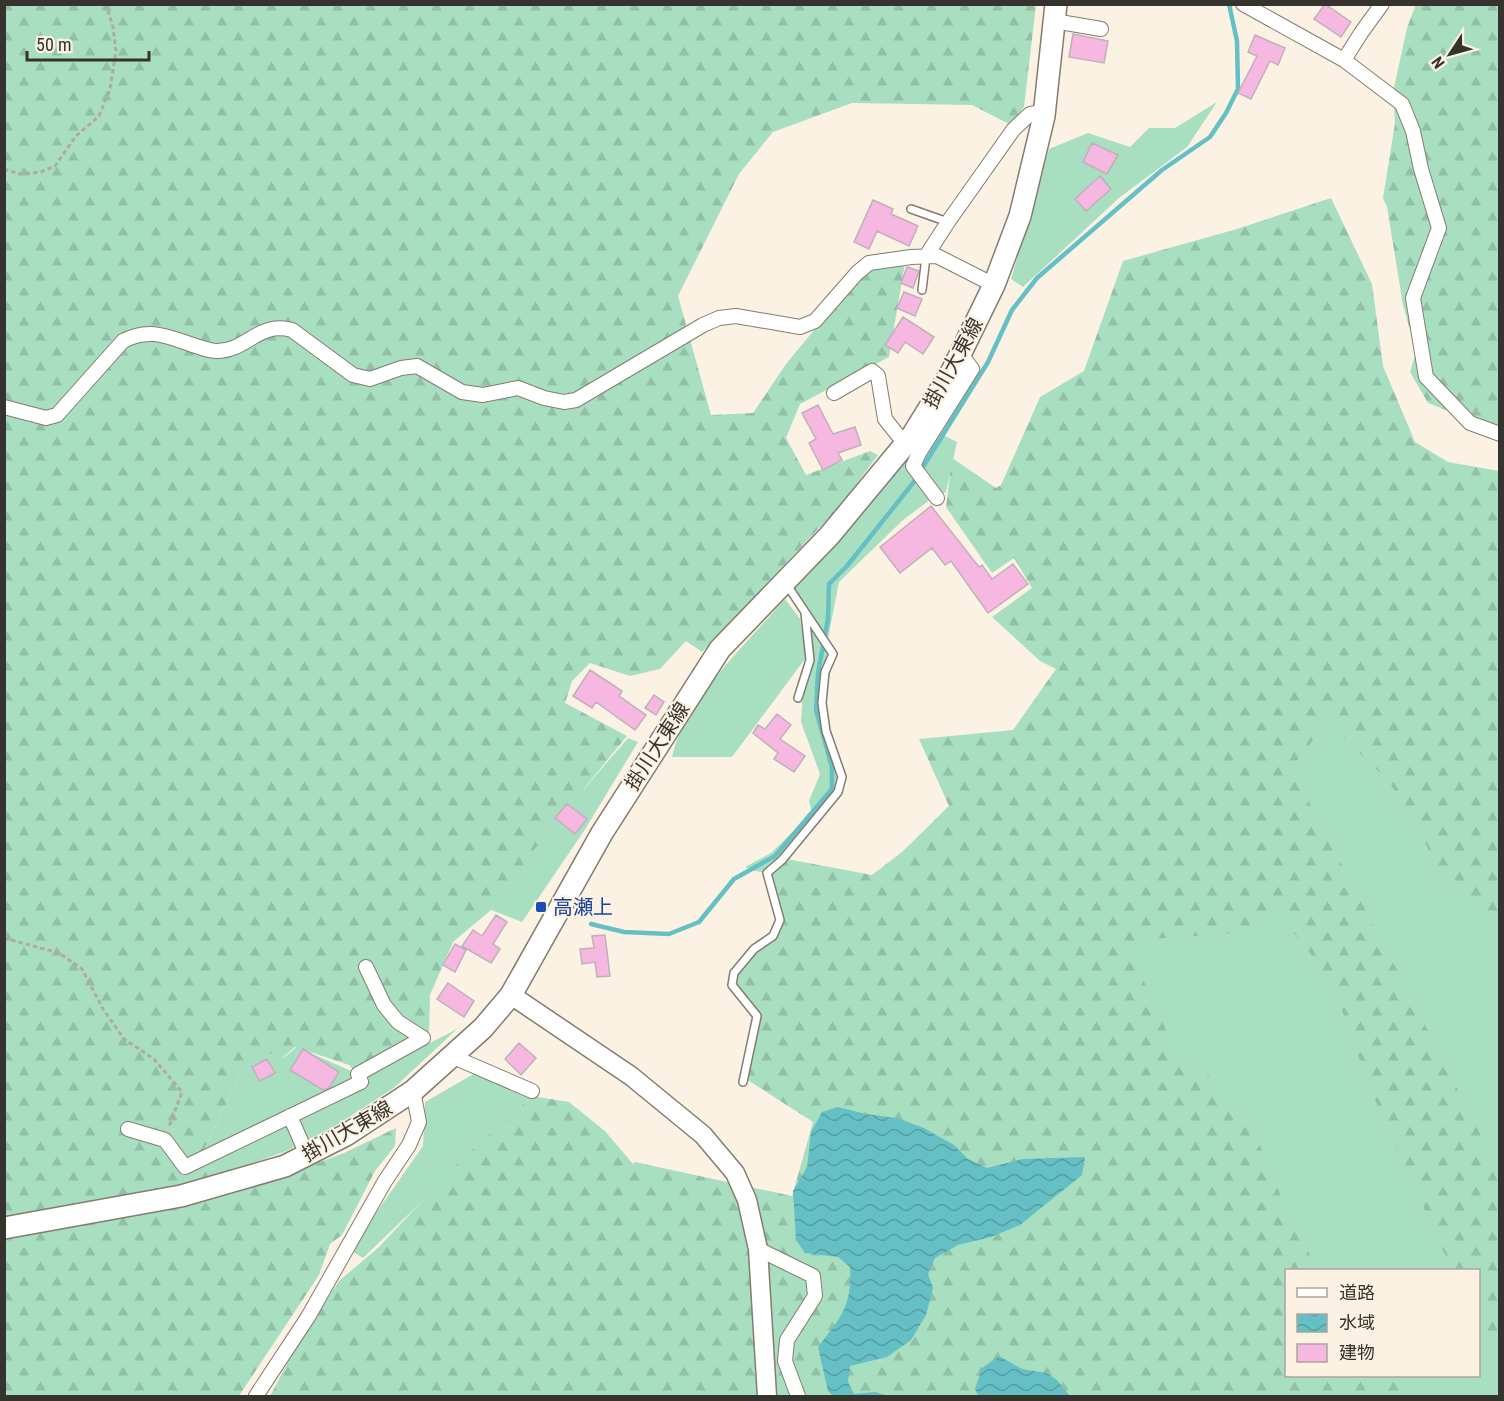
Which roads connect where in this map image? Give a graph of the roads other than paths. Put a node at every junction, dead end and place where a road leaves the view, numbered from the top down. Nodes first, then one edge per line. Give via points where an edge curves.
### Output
1 (1243, 4) edge
2 (1382, 4) edge
3 (1055, 13) edge
4 (1101, 29) dead end
5 (1344, 60) junction
6 (1044, 111) junction
7 (911, 209) dead end
8 (948, 222) junction
9 (927, 256) junction
10 (994, 285) junction
11 (922, 290) dead end
12 (961, 354) junction
13 (834, 393) dead end
14 (4, 407) edge
15 (1500, 434) edge
16 (905, 444) junction
17 (937, 498) dead end
18 (785, 581) junction
19 (805, 611) junction
20 (798, 698) dead end
21 (366, 967) dead end
22 (511, 995) junction
23 (451, 1056) junction
24 (743, 1082) dead end
25 (413, 1091) junction
26 (532, 1091) dead end
27 (290, 1116) junction
28 (128, 1129) dead end
29 (307, 1155) junction
30 (4, 1228) edge
31 (758, 1249) junction
32 (256, 1396) edge
33 (767, 1396) edge
34 (798, 1396) edge

1 - 5 street
2 - 5 street
3 - 4 street
3 - 6 main road, 掛川大東線
5 - 15 street via 1402,104 1439,228 1413,298 1426,377 1470,423
6 - 8 street via 1030,114 1013,130
6 - 10 main road, 掛川大東線 via 1020,216
7 - 8 lane
8 - 9 street
9 - 10 street via 937,256
9 - 11 lane
9 - 14 street via 869,263 815,321 800,327 736,316 720,318 576,400 564,402 518,388 483,395 462,392 417,366 370,379 353,375 292,330 280,327 217,351 153,333 136,334 123,341 57,416 46,418
10 - 12 main road, 掛川大東線
12 - 16 main road, 掛川大東線
12 - 17 street via 972,369 919,453 918,472
13 - 16 street via 872,371 878,376 885,419
16 - 18 main road, 掛川大東線 via 829,536
18 - 19 lane
18 - 22 main road, 掛川大東線 via 720,649 602,833
19 - 20 lane via 810,660
19 - 24 lane via 833,654 825,672 822,703 826,731 842,777 838,792 767,873 780,920 773,936 754,949 734,973 732,985 757,1016
21 - 27 street via 384,1005 398,1022 423,1038 358,1074 361,1082
22 - 23 main road, 掛川大東線 via 483,1028
22 - 31 street via 631,1076 703,1135 735,1173 747,1200
23 - 25 main road, 掛川大東線
23 - 26 street
25 - 29 main road, 掛川大東線 via 346,1135
25 - 32 street via 419,1122 409,1145 308,1317
27 - 28 street via 185,1167 165,1140
27 - 29 street
29 - 30 main road, 掛川大東線 via 285,1166 181,1196
31 - 33 street
31 - 34 street via 813,1276 815,1296 787,1340 785,1361

